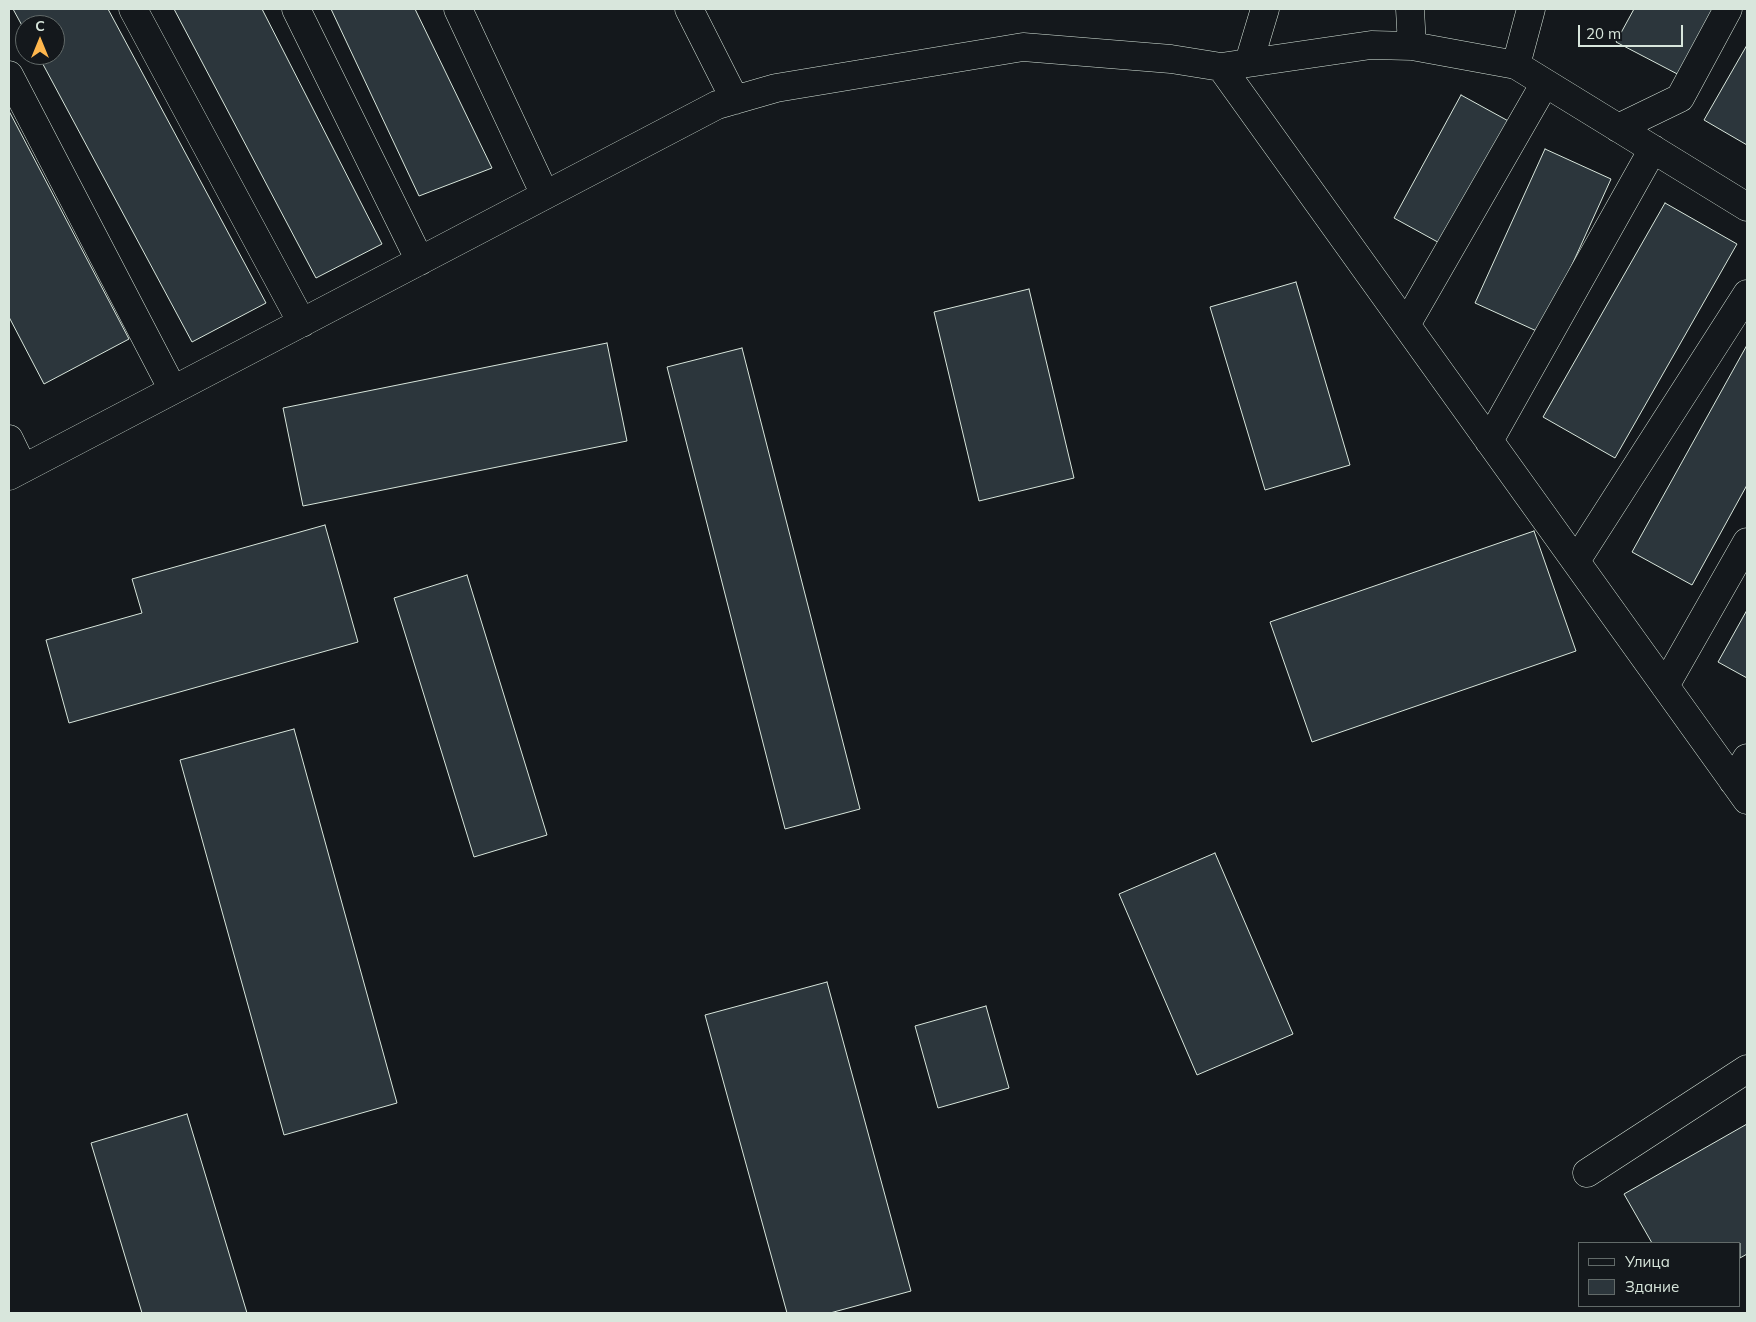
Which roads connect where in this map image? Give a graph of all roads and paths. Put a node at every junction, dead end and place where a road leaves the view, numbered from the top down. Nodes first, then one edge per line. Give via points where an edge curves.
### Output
1 (133, 9) edge
2 (296, 9) edge
3 (458, 9) edge
4 (688, 9) edge
5 (1265, 9) edge
6 (1410, 9) edge
7 (1531, 9) edge
8 (1728, 9) edge
9 (1412, 46) junction
10 (1249, 62) junction
11 (1516, 65) junction
12 (1221, 67) junction
13 (9, 76) edge
14 (1545, 83) junction
15 (735, 100) junction
16 (1618, 128) junction
17 (1653, 150) junction
18 (545, 196) junction
19 (1745, 203) edge
20 (420, 261) junction
21 (1747, 294) edge
22 (302, 322) junction
23 (1406, 325) junction
24 (173, 390) junction
25 (9, 439) edge
26 (1489, 441) junction
27 (16, 472) edge
28 (1747, 542) edge
29 (1576, 562) junction
30 (1665, 686) junction
31 (1747, 758) edge
32 (1740, 791) edge
33 (1747, 1069) edge
34 (1587, 1173) dead end

1 - 22 street
2 - 20 street
3 - 18 street
4 - 15 street
5 - 10 street
6 - 9 street
7 - 11 street
8 - 16 street via 1680,98
9 - 10 street via 1371,44
9 - 11 street
10 - 12 street
11 - 14 street
12 - 15 street via 1171,59 1023,47 776,88
12 - 23 street
13 - 24 street
14 - 16 street
14 - 23 street
15 - 18 street via 717,105
16 - 17 street
17 - 19 street
17 - 26 street
18 - 20 street
20 - 22 street
21 - 29 street
22 - 24 street
23 - 26 street
24 - 27 street
25 - 27 street
26 - 29 street
28 - 30 street
29 - 30 street
30 - 32 street
31 - 32 street
33 - 34 street

